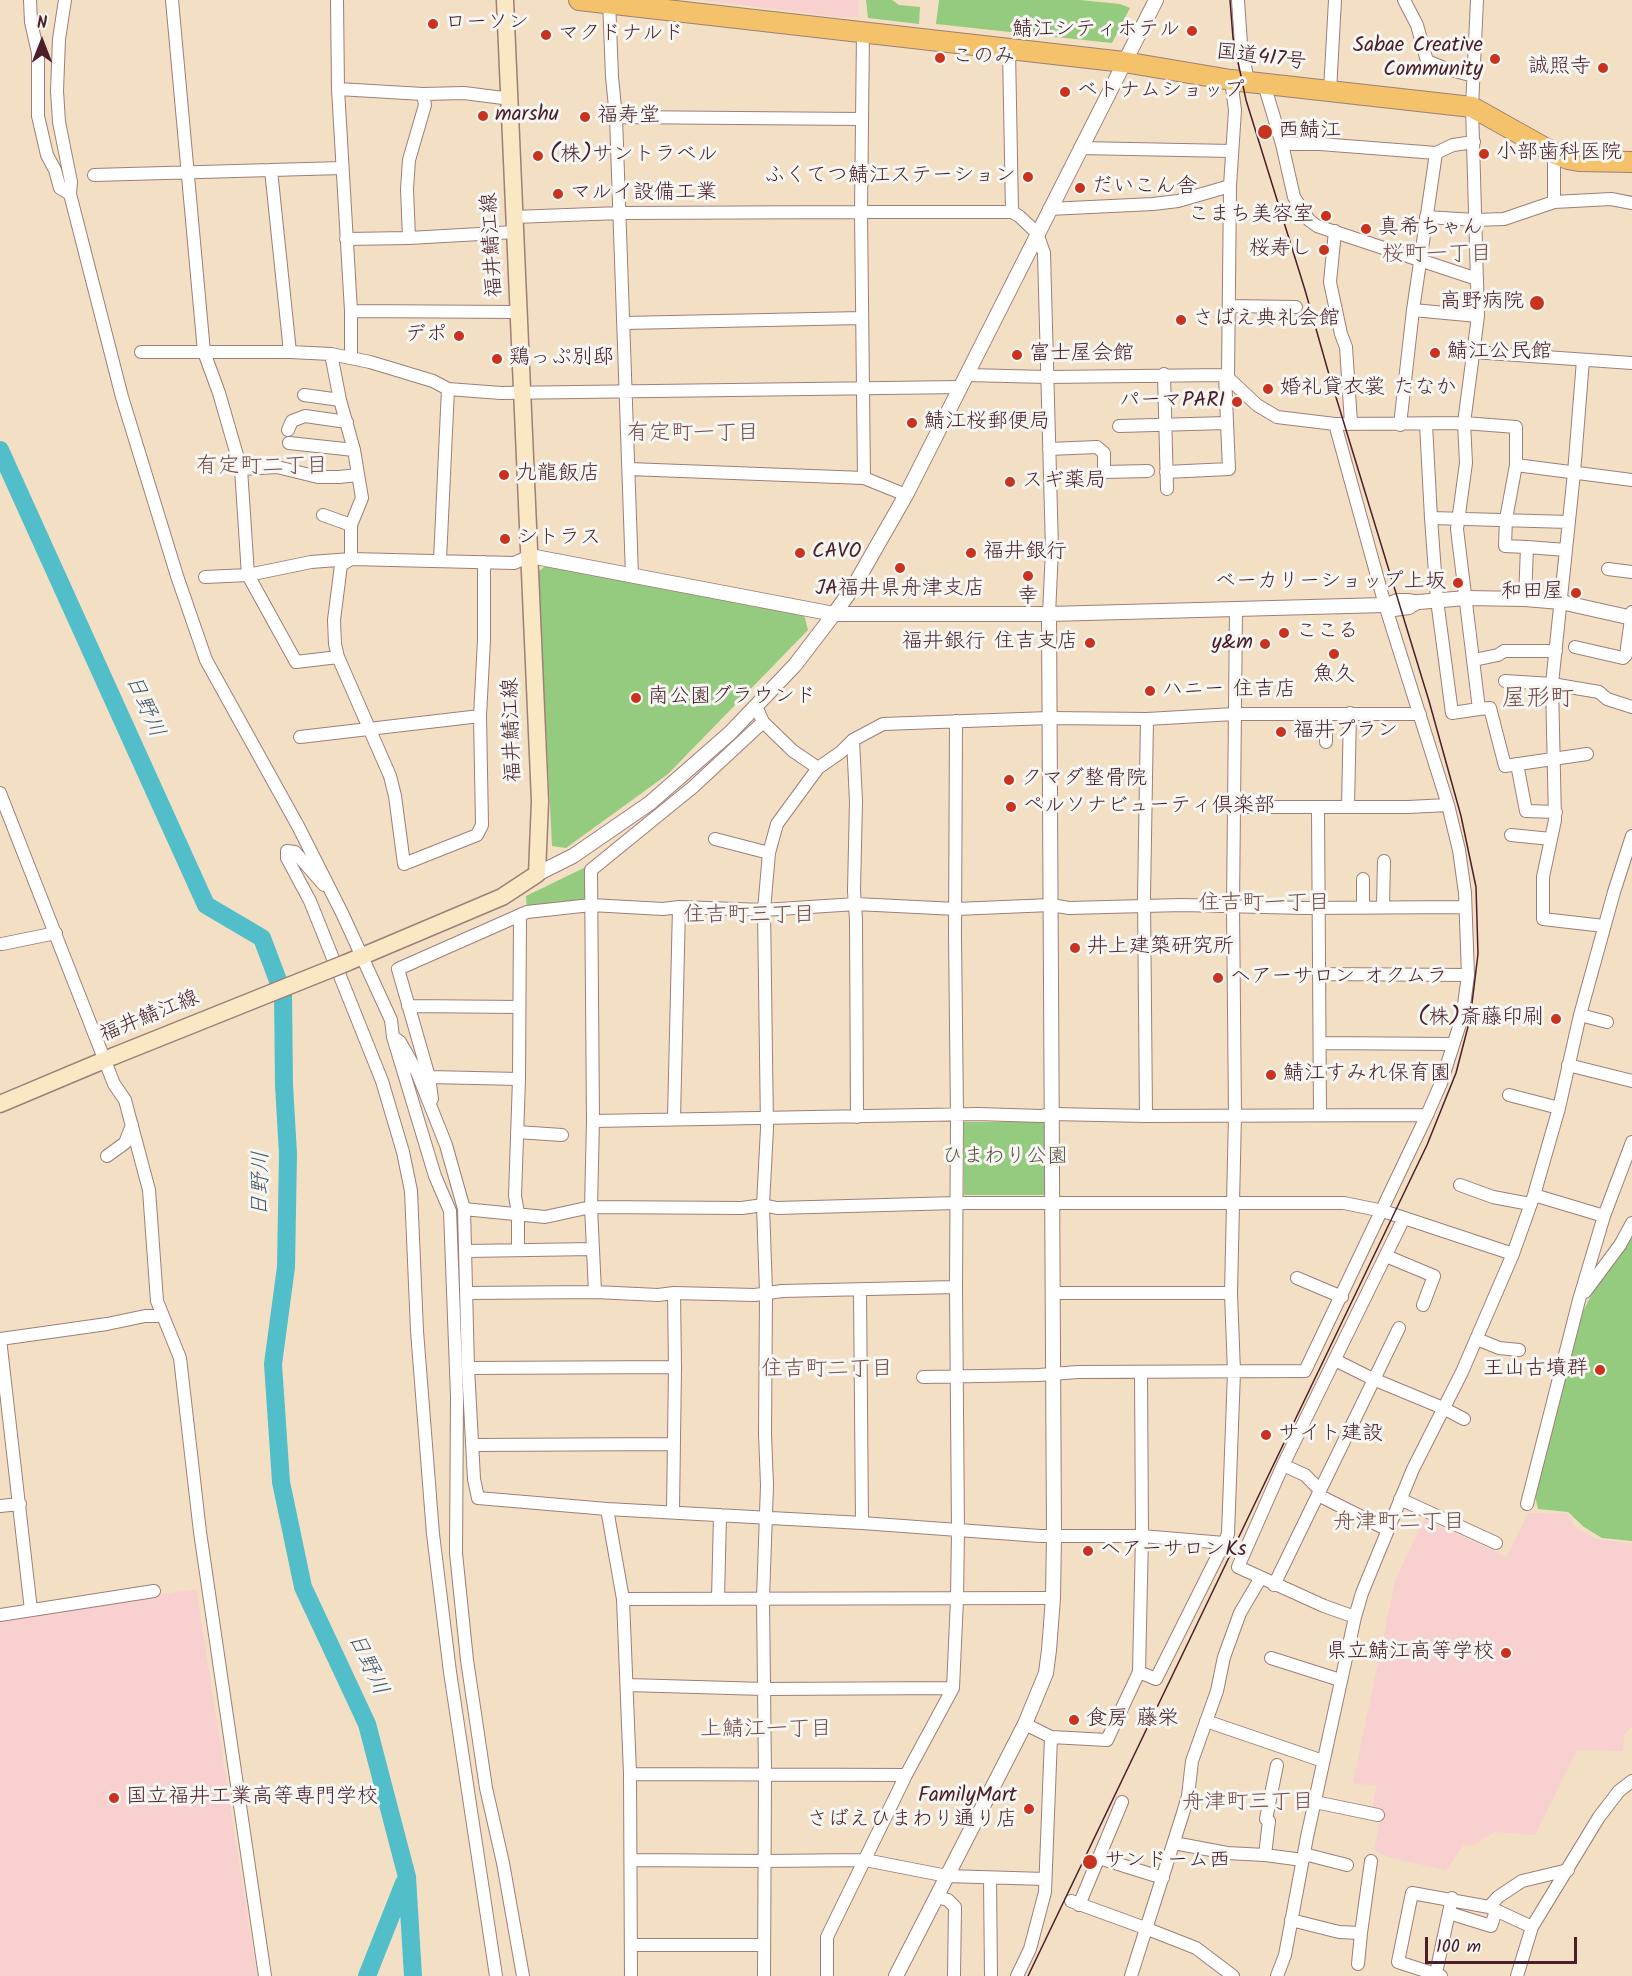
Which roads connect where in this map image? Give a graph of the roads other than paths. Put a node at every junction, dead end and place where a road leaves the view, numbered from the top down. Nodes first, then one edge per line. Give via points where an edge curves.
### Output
1 (30, 0) edge
2 (65, 0) edge
3 (172, 0) edge
4 (337, 0) edge
5 (506, 0) edge
6 (579, 0) edge
7 (1156, 0) edge
8 (1238, 0) edge
9 (1335, 0) edge
10 (1404, 0) edge
11 (1477, 0) edge
12 (609, 2) edge
13 (863, 32) junction
14 (1009, 50) junction
15 (1124, 62) junction
16 (1473, 76) junction
17 (1248, 82) junction
18 (338, 89) junction
19 (1330, 91) junction
20 (423, 94) junction
21 (511, 99) junction
22 (1472, 107) junction
23 (616, 117) junction
24 (861, 119) junction
25 (1474, 141) junction
26 (1282, 144) junction
27 (1080, 148) junction
28 (1232, 151) junction
29 (1436, 153) junction
30 (1554, 157) junction
31 (1632, 164) edge
32 (342, 168) junction
33 (271, 170) junction
34 (186, 172) junction
35 (94, 176) dead end
36 (1230, 186) junction
37 (70, 194) junction
38 (1554, 202) junction
39 (1632, 203) edge
40 (1049, 209) junction
41 (861, 212) junction
42 (1012, 212) junction
43 (620, 213) junction
44 (1426, 218) junction
45 (1475, 220) junction
46 (514, 225) junction
47 (1335, 231) junction
48 (1037, 233) junction
49 (409, 238) junction
50 (346, 239) junction
51 (1421, 259) junction
52 (1477, 279) junction
53 (1229, 306) junction
54 (1296, 307) dead end
55 (351, 310) junction
56 (1413, 310) junction
57 (519, 312) junction
58 (1478, 316) junction
59 (862, 318) junction
60 (624, 323) junction
61 (141, 352) dead end
62 (204, 352) junction
63 (290, 352) junction
64 (1473, 352) junction
65 (331, 354) junction
66 (351, 357) junction
67 (1583, 360) junction
68 (1632, 363) edge
69 (1164, 375) junction
70 (1226, 376) junction
71 (1047, 377) junction
72 (964, 381) junction
73 (863, 388) junction
74 (448, 389) junction
75 (626, 392) junction
76 (523, 393) junction
77 (304, 395) dead end
78 (340, 400) junction
79 (348, 422) junction
80 (1227, 423) junction
81 (1351, 423) junction
82 (1464, 423) junction
83 (1335, 424) junction
84 (1426, 424) junction
85 (1165, 425) junction
86 (1400, 425) junction
87 (1119, 426) dead end
88 (288, 430) dead end
89 (289, 443) dead end
90 (1049, 449) junction
91 (354, 450) junction
92 (1516, 465) junction
93 (241, 469) junction
94 (629, 469) junction
95 (1148, 471) dead end
96 (1166, 472) junction
97 (1574, 472) junction
98 (358, 475) junction
99 (864, 478) junction
100 (1632, 480) edge
101 (1167, 489) dead end
102 (906, 495) junction
103 (323, 515) dead end
104 (1458, 518) junction
105 (1431, 519) junction
106 (1506, 519) junction
107 (1569, 522) junction
108 (351, 525) junction
109 (1527, 547) junction
110 (1566, 550) junction
111 (530, 556) junction
112 (351, 559) junction
113 (440, 560) junction
114 (484, 562) junction
115 (1608, 569) dead end
116 (1632, 572) edge
117 (248, 575) junction
118 (632, 575) junction
119 (205, 577) dead end
120 (1466, 598) junction
121 (1525, 599) junction
122 (1437, 600) junction
123 (1419, 602) joint
124 (1561, 602) junction
125 (1385, 605) junction
126 (1236, 609) junction
127 (834, 614) junction
128 (1049, 614) junction
129 (1632, 616) edge
130 (1575, 647) dead end
131 (1556, 651) junction
132 (338, 657) junction
133 (1474, 660) junction
134 (1506, 681) dead end
135 (1552, 684) junction
136 (756, 706) junction
137 (1632, 707) edge
138 (1479, 710) junction
139 (1234, 714) junction
140 (1326, 714) junction
141 (1350, 714) junction
142 (1420, 714) junction
143 (480, 716) junction
144 (1049, 718) junction
145 (1147, 719) junction
146 (956, 721) junction
147 (762, 722) junction
148 (370, 729) junction
149 (300, 737) dead end
150 (853, 740) junction
151 (1326, 742) dead end
152 (1587, 754) dead end
153 (1553, 757) junction
154 (1517, 764) junction
155 (818, 768) junction
156 (0, 793) edge
157 (1448, 805) junction
158 (1348, 806) junction
159 (1235, 807) junction
160 (1318, 808) junction
161 (1556, 812) junction
162 (1511, 835) dead end
163 (1632, 836) edge
164 (715, 839) dead end
165 (1551, 839) junction
166 (769, 853) junction
167 (1384, 861) dead end
168 (537, 874) junction
169 (1363, 879) dead end
170 (332, 892) junction
171 (856, 904) junction
172 (591, 905) junction
173 (1051, 905) junction
174 (1145, 906) junction
175 (1233, 906) junction
176 (1363, 906) junction
177 (1383, 906) junction
178 (679, 907) junction
179 (1319, 907) junction
180 (1464, 907) junction
181 (956, 909) junction
182 (764, 910) junction
183 (519, 916) junction
184 (1604, 926) junction
185 (56, 933) junction
186 (2, 944) dead end
187 (362, 957) junction
188 (1319, 974) junction
189 (1468, 975) junction
190 (408, 1006) junction
191 (519, 1007) junction
192 (1580, 1015) junction
193 (1607, 1022) dead end
194 (393, 1037) junction
195 (1320, 1043) junction
196 (1452, 1044) junction
197 (110, 1059) junction
198 (1568, 1065) junction
199 (429, 1077) junction
200 (519, 1079) junction
201 (1632, 1081) edge
202 (1509, 1095) dead end
203 (0, 1104) edge
204 (1559, 1107) junction
205 (1053, 1114) junction
206 (1235, 1114) junction
207 (1320, 1114) junction
208 (1427, 1115) junction
209 (957, 1116) junction
210 (1146, 1116) junction
211 (857, 1117) junction
212 (674, 1119) junction
213 (766, 1119) junction
214 (593, 1120) junction
215 (435, 1121) junction
216 (132, 1124) junction
217 (517, 1132) junction
218 (562, 1134) dead end
219 (1632, 1142) edge
220 (107, 1156) dead end
221 (1460, 1185) dead end
222 (1532, 1200) junction
223 (956, 1203) junction
224 (1052, 1204) junction
225 (1233, 1204) junction
226 (763, 1205) junction
227 (591, 1207) junction
228 (464, 1209) junction
229 (1383, 1211) junction
230 (518, 1213) junction
231 (1604, 1216) junction
232 (1404, 1218) junction
233 (1632, 1223) edge
234 (593, 1249) junction
235 (518, 1250) junction
236 (466, 1251) junction
237 (1513, 1254) junction
238 (1386, 1256) junction
239 (1297, 1278) dead end
240 (956, 1287) junction
241 (860, 1290) junction
242 (595, 1292) junction
243 (766, 1292) junction
244 (466, 1293) junction
245 (674, 1293) junction
246 (1053, 1293) junction
247 (1232, 1293) junction
248 (1342, 1298) junction
249 (1579, 1300) junction
250 (1423, 1305) dead end
251 (163, 1316) junction
252 (1399, 1328) dead end
253 (0, 1339) edge
254 (1477, 1339) junction
255 (1519, 1350) dead end
256 (1335, 1360) junction
257 (675, 1367) junction
258 (468, 1368) junction
259 (1234, 1372) junction
260 (1141, 1373) junction
261 (1054, 1374) junction
262 (923, 1377) dead end
263 (957, 1377) junction
264 (1373, 1380) junction
265 (1443, 1408) junction
266 (1464, 1419) dead end
267 (674, 1444) junction
268 (472, 1446) junction
269 (1283, 1465) junction
270 (1319, 1492) junction
271 (1400, 1499) junction
272 (20, 1504) junction
273 (1527, 1504) dead end
274 (0, 1506) edge
275 (607, 1509) junction
276 (673, 1511) junction
277 (720, 1515) junction
278 (765, 1518) junction
279 (862, 1523) junction
280 (1388, 1530) junction
281 (958, 1531) junction
282 (1054, 1536) junction
283 (1142, 1536) junction
284 (1224, 1543) junction
285 (1496, 1543) dead end
286 (1260, 1579) junction
287 (1274, 1585) junction
288 (154, 1591) dead end
289 (763, 1598) junction
290 (1053, 1598) junction
291 (623, 1599) junction
292 (718, 1599) junction
293 (957, 1599) junction
294 (32, 1610) junction
295 (0, 1615) edge
296 (1355, 1617) junction
297 (1271, 1658) dead end
298 (1139, 1672) junction
299 (1340, 1680) junction
300 (628, 1685) junction
301 (953, 1688) junction
302 (764, 1689) junction
303 (1206, 1721) junction
304 (1025, 1724) junction
305 (1052, 1737) junction
306 (1323, 1761) junction
307 (1277, 1765) dead end
308 (630, 1774) junction
309 (765, 1774) junction
310 (906, 1775) junction
311 (1632, 1781) edge
312 (1122, 1802) dead end
313 (1315, 1802) junction
314 (1378, 1815) dead end
315 (1174, 1843) junction
316 (1265, 1855) junction
317 (1303, 1857) junction
318 (1099, 1858) junction
319 (631, 1860) junction
320 (865, 1860) junction
321 (1371, 1861) dead end
322 (764, 1862) junction
323 (1347, 1865) dead end
324 (1568, 1870) junction
325 (947, 1876) junction
326 (990, 1878) junction
327 (1045, 1878) junction
328 (1163, 1878) junction
329 (937, 1897) junction
330 (1452, 1898) junction
331 (1493, 1909) junction
332 (1449, 1913) junction
333 (1291, 1920) junction
334 (1532, 1927) junction
335 (1145, 1928) junction
336 (1361, 1933) junction
337 (631, 1945) junction
338 (763, 1945) junction
339 (1358, 1964) dead end
340 (1438, 1975) edge
341 (265, 1976) edge
342 (496, 1976) edge
343 (523, 1976) edge
344 (631, 1976) edge
345 (764, 1976) edge
346 (826, 1976) edge
347 (896, 1976) edge
348 (954, 1976) edge
349 (991, 1976) edge
350 (1017, 1976) edge
351 (1131, 1976) edge
352 (1233, 1976) edge
353 (1277, 1976) edge
354 (1517, 1976) edge

1 - 37 street via 30,22 38,53 38,116 60,188
2 - 37 street via 58,39 57,91
3 - 34 street
4 - 18 street
5 - 21 main road, 福井鯖江線
6 - 12 highway, 国道417号
7 - 15 street
8 - 17 street
9 - 19 street
10 - 16 street via 1417,25 1426,61
11 - 16 street
12 - 13 highway, 国道417号
12 - 23 street
13 - 14 highway, 国道417号
13 - 24 street
14 - 15 highway, 国道417号
14 - 42 street
15 - 17 highway, 国道417号
15 - 27 street
16 - 22 street
17 - 19 highway, 国道417号
17 - 26 street
17 - 28 street via 1235,110
18 - 20 street
18 - 32 street
19 - 22 highway, 国道417号
20 - 21 street via 464,93
20 - 49 street via 424,105 409,160
21 - 46 main road, 福井鯖江線
22 - 25 street
22 - 30 highway, 国道417号
22 - 31 highway, 国道417号 via 1568,159
23 - 24 street
23 - 43 street
24 - 41 street
25 - 29 street
25 - 45 street
26 - 29 street
26 - 47 street via 1294,197 1309,220
27 - 28 street
27 - 40 street
28 - 36 street
29 - 44 street
30 - 31 highway, 国道417号 via 1580,165
30 - 38 street
32 - 33 street
32 - 50 street
33 - 34 street
33 - 63 street
34 - 35 street
34 - 62 street
36 - 40 street via 1179,201
36 - 53 street
37 - 170 street via 122,397 206,660
38 - 39 street via 1611,199
38 - 45 street via 1504,219
40 - 48 street
41 - 42 street
41 - 43 street
41 - 59 street
42 - 48 street
43 - 46 street
43 - 60 street
44 - 45 street
44 - 51 street
45 - 52 street
46 - 49 street
46 - 57 main road, 福井鯖江線
47 - 51 street
47 - 81 street via 1330,282 1346,347
48 - 71 street via 1044,253
48 - 72 street
49 - 50 street
50 - 55 street
51 - 52 street
51 - 56 street
52 - 58 street
53 - 54 street
53 - 70 street
55 - 57 street
55 - 66 street
56 - 58 street
56 - 86 street
57 - 76 main road, 福井鯖江線
58 - 64 street
59 - 60 street
59 - 73 street
60 - 75 street
61 - 62 street
62 - 63 street
62 - 93 street
63 - 65 street
64 - 67 street
64 - 82 street
65 - 66 street
65 - 78 street
66 - 74 street via 434,381
67 - 68 street
67 - 97 street
69 - 70 street
69 - 71 street
69 - 85 street
70 - 80 street
70 - 83 street via 1276,417
71 - 72 street
71 - 90 street
72 - 73 street
72 - 102 street
73 - 75 street
73 - 99 street
74 - 76 street
74 - 113 street
75 - 76 street
75 - 94 street
76 - 111 main road, 福井鯖江線
77 - 78 street
78 - 79 street
79 - 88 street via 305,416 292,421
79 - 91 street
80 - 85 street
80 - 96 street via 1229,469
81 - 83 street
81 - 86 street
82 - 84 street
82 - 92 street via 1516,427
82 - 104 street via 1466,464
83 - 125 street
84 - 86 street
84 - 105 street
85 - 87 street
85 - 96 street
89 - 91 street
90 - 95 street via 1097,447 1104,453 1104,472
90 - 128 street
91 - 98 street
92 - 97 street
92 - 106 street
93 - 98 street via 277,467 318,477
93 - 117 street
94 - 99 street
94 - 118 street
96 - 101 street
97 - 100 street
97 - 107 street
98 - 108 street via 362,498
99 - 102 street
102 - 127 street
103 - 108 street
104 - 105 street
104 - 106 street
104 - 120 street
105 - 122 street
106 - 107 street
106 - 109 street via 1505,546
107 - 110 street
108 - 112 street
109 - 110 street
109 - 121 street
110 - 124 street
111 - 114 street via 514,563
111 - 118 street
111 - 168 main road, 福井鯖江線 via 540,801
112 - 113 street
112 - 117 street via 311,562
112 - 132 street via 341,565 334,620
113 - 114 street
114 - 143 street
115 - 116 street
117 - 119 street
117 - 132 street via 296,662
118 - 127 street
120 - 121 street
120 - 122 street
120 - 133 street
121 - 124 street
122 - 123 street
122 - 138 street via 1452,713
123 - 125 street via 1397,600
124 - 129 street
124 - 131 street
125 - 126 street
125 - 142 street
126 - 128 street
126 - 139 street
127 - 128 street
127 - 136 street via 795,665
128 - 144 street
129 - 130 street via 1623,658
131 - 133 street via 1504,651
131 - 135 street
132 - 148 street
133 - 138 street
134 - 135 street
135 - 137 street via 1599,692 1607,699
135 - 153 street
136 - 147 street
136 - 168 street via 650,803 573,856
138 - 154 street via 1490,708 1505,766
139 - 140 street
139 - 145 street
139 - 159 street
140 - 141 street
140 - 151 street
141 - 142 street
141 - 158 street
142 - 157 street
143 - 148 street
143 - 148 street via 482,825 477,835 404,864 390,776
144 - 145 street
144 - 146 street
144 - 173 street
145 - 174 street
146 - 150 street via 883,724
146 - 181 street
147 - 155 street
147 - 172 street via 693,787 591,870
148 - 149 street
150 - 155 street
150 - 171 street
152 - 153 street
153 - 154 street
153 - 161 street
154 - 161 street via 1526,811
155 - 166 street via 777,824
156 - 185 street
157 - 158 street
157 - 180 street via 1459,850
158 - 160 street
159 - 160 street
159 - 175 street
160 - 179 street
161 - 165 street
162 - 165 street
163 - 184 street
164 - 166 street
165 - 184 street via 1543,877 1543,919
166 - 182 street
167 - 177 street
168 - 187 main road, 福井鯖江線 via 502,897
169 - 176 street
170 - 187 street
170 - 342 street via 295,852 286,850 286,858 310,901 382,1081 411,1191 433,1534
171 - 181 street
171 - 182 street
171 - 211 street
172 - 178 street
172 - 183 street
172 - 214 street
173 - 174 street
173 - 181 street
173 - 205 street
174 - 175 street
174 - 210 street
175 - 179 street
175 - 206 street
176 - 177 street
176 - 179 street
177 - 180 street
178 - 182 street
178 - 212 street
179 - 188 street
180 - 189 street
181 - 209 street
182 - 213 street
183 - 190 street via 398,969
183 - 191 street
184 - 192 street
185 - 186 street
185 - 197 street
187 - 194 street via 391,1020
187 - 197 main road, 福井鯖江線, bridge
188 - 189 street
188 - 195 street
189 - 196 street via 1462,1016
190 - 191 street
190 - 199 street
191 - 200 street
192 - 193 street
192 - 198 street
194 - 215 street via 417,1072
194 - 343 street via 435,1176 450,1211 457,1397 456,1553 486,1788
195 - 196 street
195 - 207 street
196 - 208 street
197 - 203 main road, 福井鯖江線
197 - 216 street via 114,1084 125,1100
198 - 201 street
198 - 204 street
199 - 200 street
199 - 215 street
200 - 217 street
202 - 204 street
204 - 222 street
205 - 209 street
205 - 210 street
205 - 224 street
206 - 207 street
206 - 210 street
206 - 225 street
207 - 208 street
208 - 229 street
209 - 211 street
209 - 223 street
211 - 213 street
212 - 213 street
212 - 214 street
213 - 226 street
214 - 227 street
215 - 228 street
216 - 220 street via 125,1143
216 - 251 street via 149,1190 157,1302
217 - 218 street
217 - 230 street
219 - 231 street
221 - 222 street via 1493,1197
222 - 231 street
222 - 237 street
223 - 224 street
223 - 226 street via 777,1208
223 - 240 street
224 - 225 street
224 - 246 street
225 - 229 street via 1344,1203
225 - 247 street
226 - 227 street
226 - 243 street
227 - 230 street via 545,1217
227 - 234 street
228 - 230 street
228 - 236 street
229 - 232 street
229 - 248 street
230 - 235 street
231 - 249 street
232 - 237 street
232 - 238 street
233 - 249 street
234 - 235 street
234 - 242 street
235 - 236 street
236 - 244 street
237 - 254 street
238 - 250 street via 1434,1276
238 - 256 street
239 - 248 street
240 - 241 street
240 - 263 street
241 - 243 street
241 - 279 street
242 - 244 street
242 - 245 street
243 - 245 street
243 - 278 street
244 - 258 street
245 - 257 street
246 - 247 street
246 - 261 street
247 - 259 street
248 - 259 street via 1305,1371
249 - 273 street
251 - 253 street
251 - 341 street via 180,1358 200,1532
252 - 264 street
253 - 272 street
254 - 255 street via 1499,1348
254 - 265 street
256 - 264 street
256 - 269 street
257 - 258 street
257 - 267 street
258 - 268 street
259 - 260 street
259 - 284 street via 1228,1534
260 - 261 street
260 - 283 street
261 - 263 street
261 - 282 street
262 - 263 street
263 - 281 street
264 - 265 street
264 - 270 street
265 - 266 street
265 - 271 street
267 - 268 street
267 - 276 street
268 - 275 street via 477,1498
269 - 270 street via 1305,1475
269 - 286 street via 1238,1567
270 - 280 street
270 - 287 street
271 - 280 street
271 - 285 street
272 - 274 street
272 - 294 street
275 - 276 street
275 - 291 street
276 - 277 street
277 - 278 street
277 - 292 street
278 - 279 street
278 - 289 street
279 - 281 street
280 - 296 street
281 - 282 street
281 - 293 street
282 - 283 street
282 - 290 street
283 - 284 street
283 - 298 street
284 - 298 street via 1156,1679
286 - 287 street
286 - 303 street via 1240,1613
287 - 296 street
288 - 294 street
289 - 292 street
289 - 293 street
289 - 302 street
290 - 293 street
290 - 304 street via 1046,1672
291 - 292 street
291 - 300 street
293 - 301 street
294 - 295 street
296 - 299 street
297 - 299 street
298 - 305 street via 1107,1740
299 - 306 street
300 - 302 street
300 - 308 street
301 - 302 street
301 - 310 street
302 - 309 street
303 - 306 street
303 - 315 street via 1192,1761 1188,1796
304 - 305 street
304 - 325 street
305 - 327 street
306 - 313 street
307 - 316 street via 1261,1818 1269,1821
308 - 309 street
308 - 319 street
309 - 310 street
309 - 322 street
310 - 320 street
311 - 324 street via 1599,1817
312 - 318 street
313 - 314 street
313 - 317 street
315 - 316 street
315 - 328 street
316 - 317 street
317 - 323 street
317 - 333 street
318 - 328 street
318 - 335 street via 1075,1903
319 - 322 street
319 - 337 street
320 - 322 street
320 - 325 street
320 - 346 street via 827,1937
321 - 336 street
322 - 338 street
324 - 331 street via 1522,1881 1498,1897
324 - 334 street
325 - 326 street
325 - 329 street
326 - 327 street
326 - 349 street
327 - 350 street via 1051,1894
328 - 335 street
329 - 347 street
329 - 348 street via 955,1907
330 - 331 street
330 - 332 street
330 - 340 street via 1412,1893 1398,1962
331 - 332 street via 1491,1926
331 - 334 street
332 - 340 street
333 - 336 street via 1339,1932
333 - 353 street
334 - 354 street
335 - 351 street
335 - 352 street via 1196,1948
336 - 339 street
337 - 338 street
337 - 344 street
338 - 345 street

